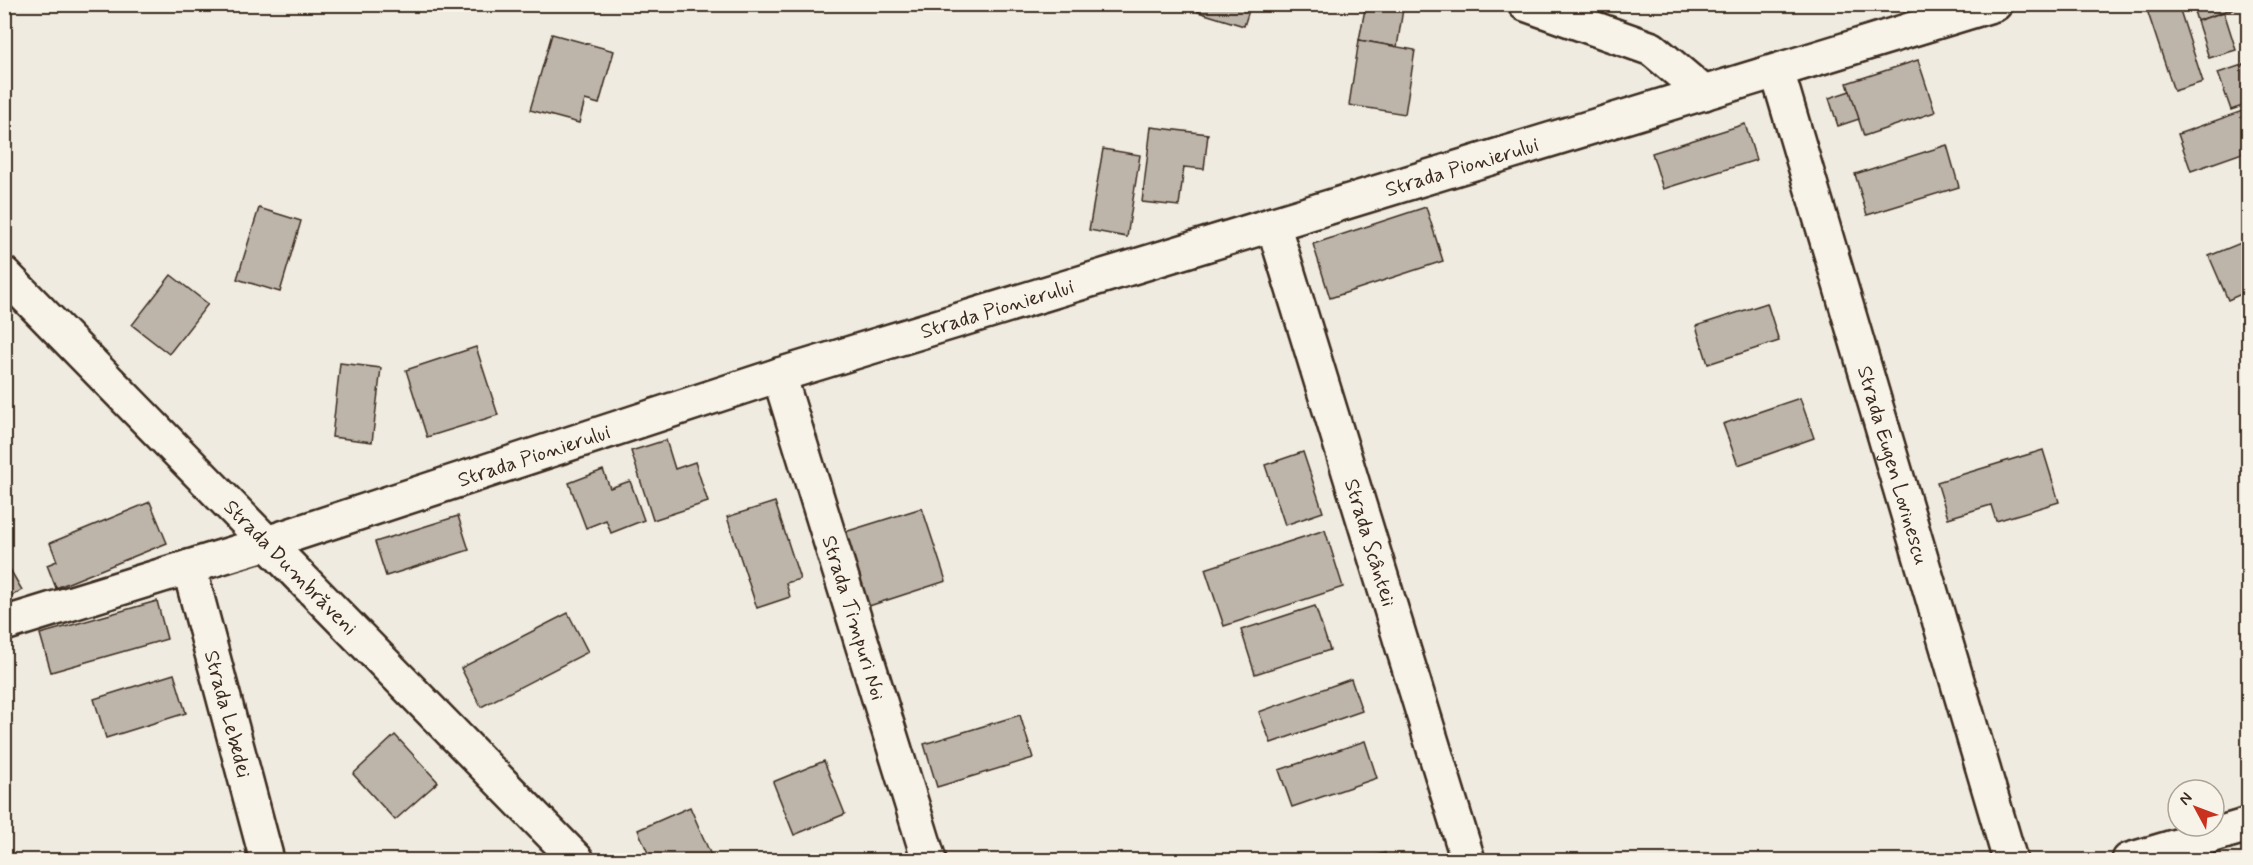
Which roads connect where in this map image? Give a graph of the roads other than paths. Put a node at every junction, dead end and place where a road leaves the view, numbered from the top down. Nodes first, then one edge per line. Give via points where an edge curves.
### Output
1 (1525, 4) edge
2 (1995, 4) edge
3 (1777, 71) junction
4 (1704, 93) junction
5 (1273, 224) junction
6 (4, 274) edge
7 (779, 375) junction
8 (267, 543) junction
9 (189, 567) junction
10 (4, 624) edge
11 (2248, 825) edge
12 (267, 861) edge
13 (577, 861) edge
14 (929, 861) edge
15 (1468, 861) edge
16 (2010, 861) edge
17 (2130, 861) edge

1 - 4 street via 1652,49
2 - 3 street, Strada Pionierului
3 - 4 street, Strada Pionierului
3 - 16 street, Strada Eugen Lovinescu
4 - 5 street, Strada Pionierului
5 - 7 street, Strada Pionierului
5 - 15 street, Strada Scânteii
6 - 8 street, Strada Dumbrăveni
7 - 8 street, Strada Pionierului
7 - 14 street, Strada Timpuri Noi
8 - 9 street, Strada Pionierului
8 - 13 street, Strada Dumbrăveni
9 - 10 street, Strada Pionierului
9 - 12 street, Strada Lebedei
11 - 17 street

